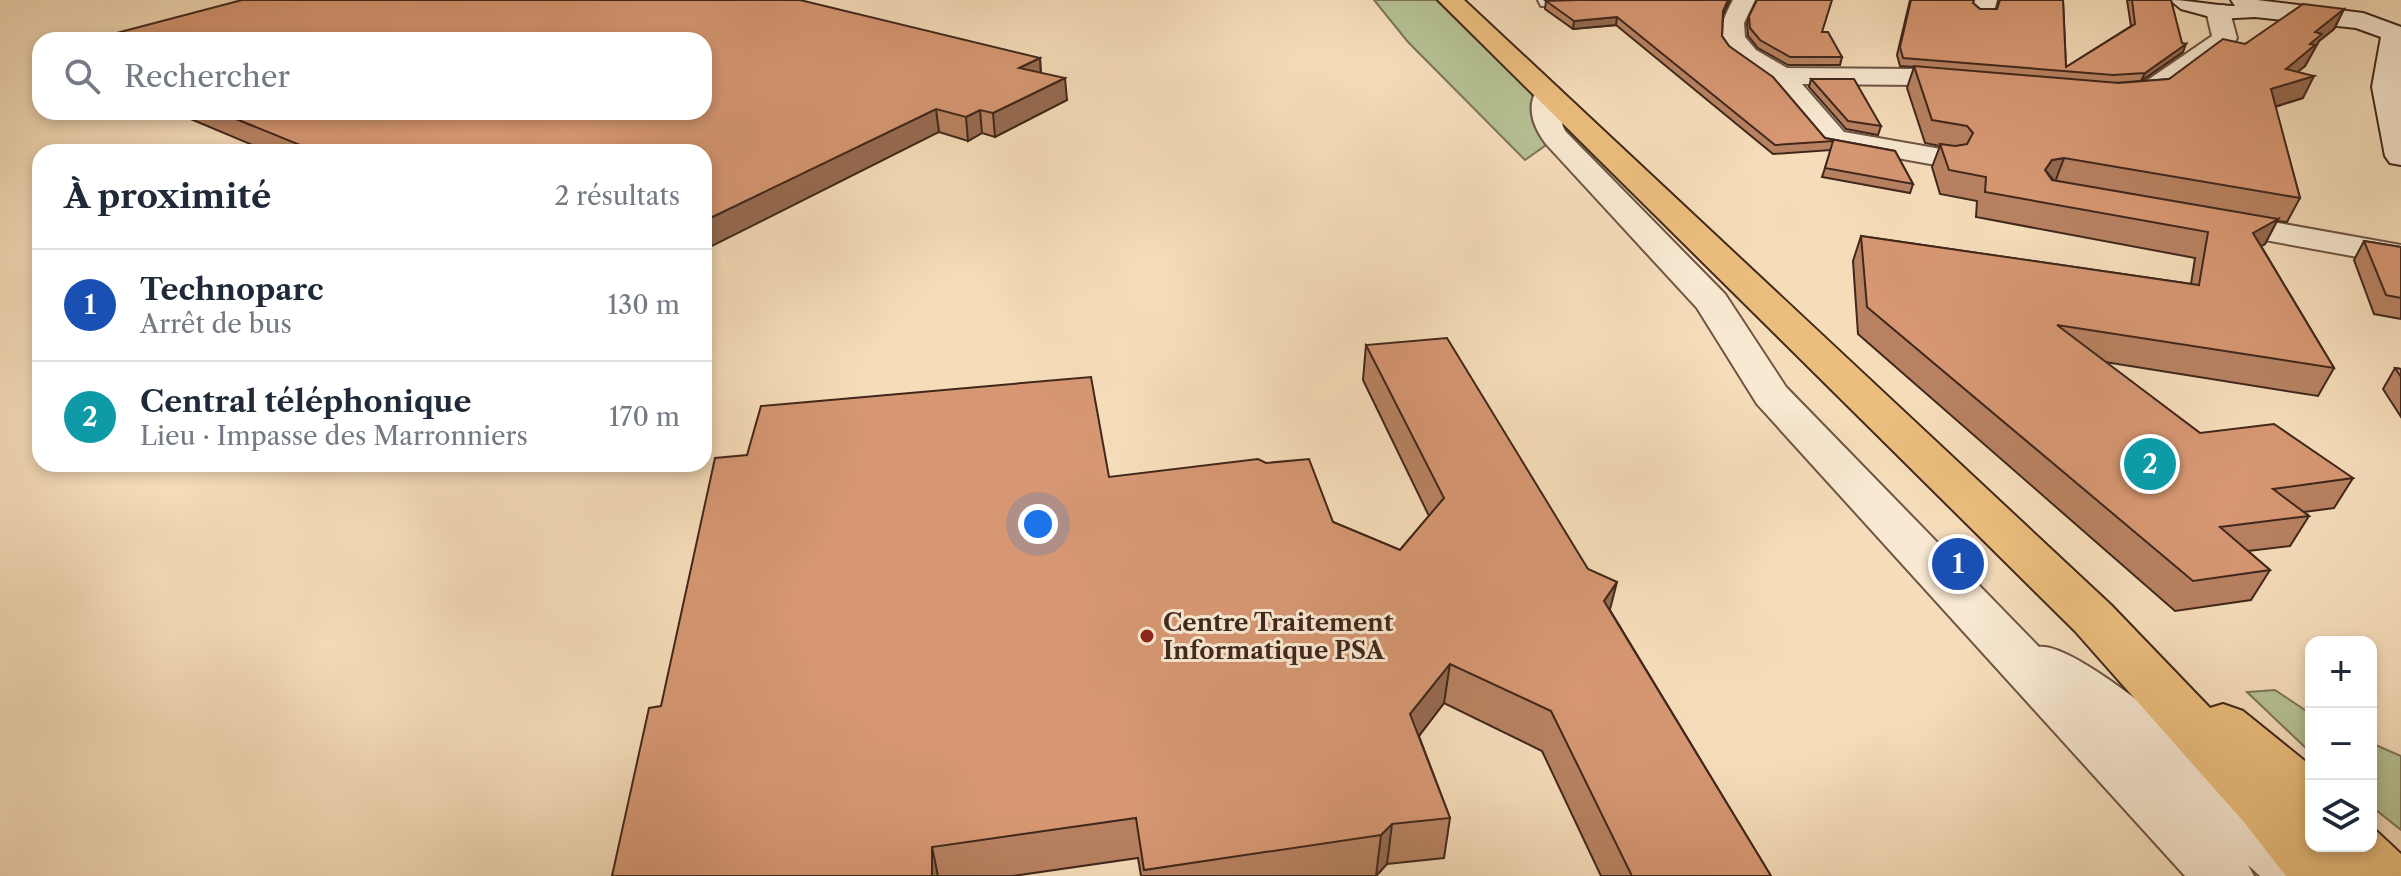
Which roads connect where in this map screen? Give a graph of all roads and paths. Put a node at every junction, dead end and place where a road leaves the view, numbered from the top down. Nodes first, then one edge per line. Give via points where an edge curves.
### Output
1 (1450, 0) edge
2 (1744, 0) edge
3 (2181, 0) edge
4 (2239, 7) edge
5 (2399, 29) edge
6 (1781, 76) junction
7 (1996, 84) edge
8 (2096, 93) edge
9 (1548, 94) junction
10 (2401, 156) edge
11 (1947, 158) edge
12 (2190, 218) edge
13 (2401, 255) edge
14 (2093, 618) junction
15 (2000, 642) junction
16 (2303, 793) edge
17 (2377, 845) edge
18 (2358, 852) edge
19 (2401, 863) edge
20 (2223, 876) edge
21 (2301, 876) edge
22 (2324, 876) edge
23 (2381, 876) edge

1 - 9 main road
2 - 6 street via 1732,23 1733,38 1747,55
3 - 4 street
4 - 5 street
4 - 8 street via 2219,15 2225,38 2149,92
5 - 10 street via 2386,87
6 - 7 street via 1920,77
6 - 11 street via 1835,139
9 - 14 main road
9 - 15 street via 1546,124 1556,138 1712,302 1771,395
12 - 13 street
14 - 16 main road
14 - 22 main road
15 - 20 street
15 - 21 street via 2038,660 2131,722
17 - 19 main road
18 - 23 main road

